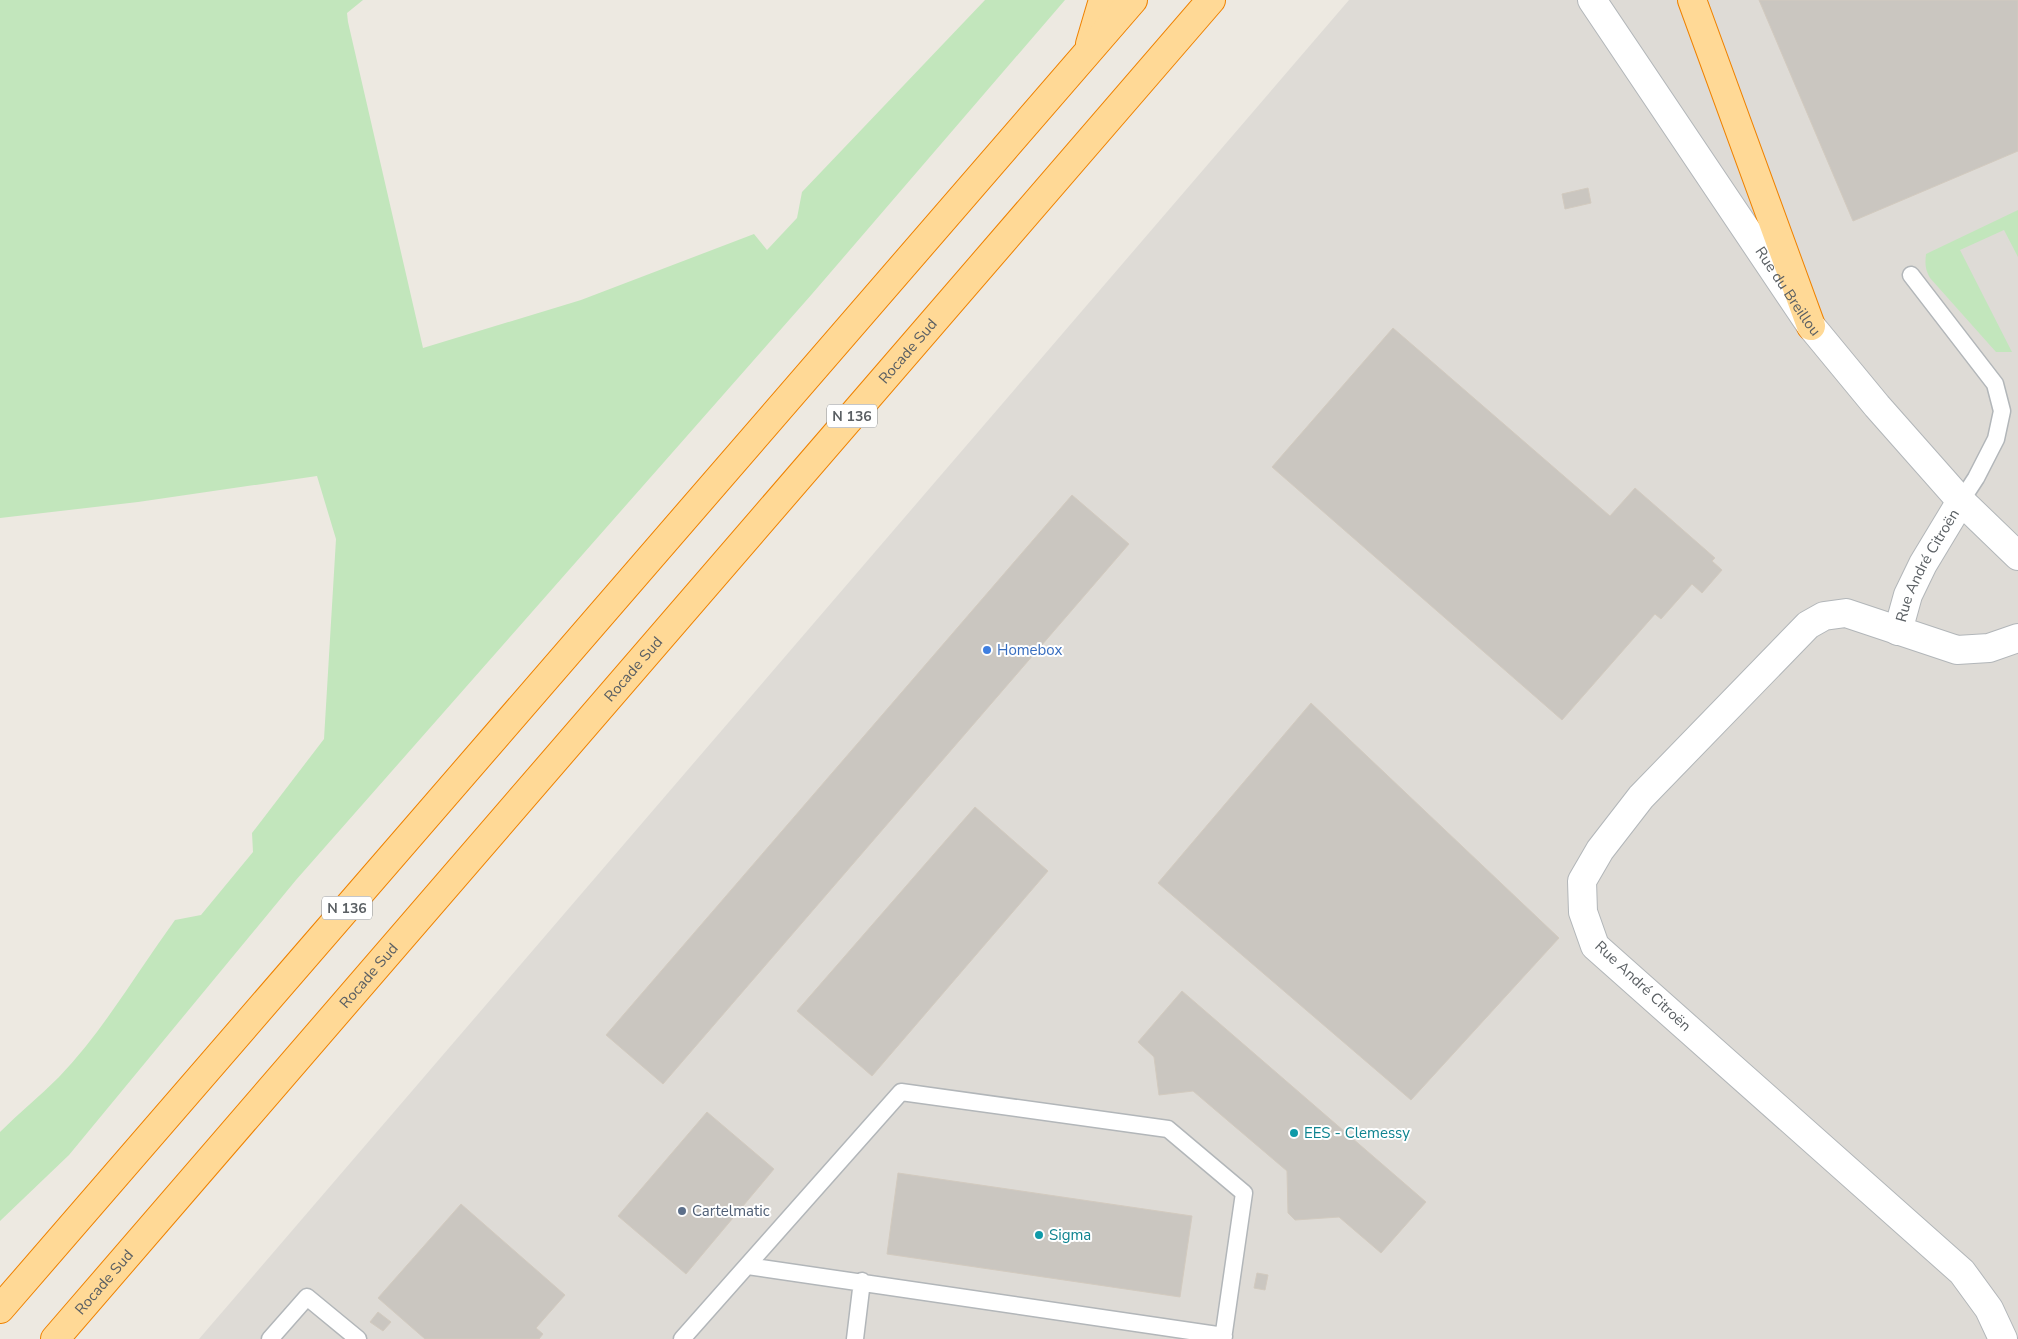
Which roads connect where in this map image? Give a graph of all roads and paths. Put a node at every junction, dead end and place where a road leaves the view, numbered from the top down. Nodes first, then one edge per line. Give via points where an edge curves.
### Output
1 (1103, 0) edge
2 (1133, 0) edge
3 (1211, 0) edge
4 (1592, 0) edge
5 (1692, 0) edge
6 (1088, 53) junction
7 (1911, 274) dead end
8 (1811, 326) junction
9 (1961, 501) junction
10 (2018, 556) edge
11 (1898, 631) junction
12 (2018, 638) edge
13 (748, 1266) junction
14 (862, 1281) junction
15 (3, 1304) edge
16 (1223, 1338) edge
17 (55, 1339) edge
18 (270, 1339) edge
19 (358, 1339) edge
20 (682, 1339) edge
21 (854, 1339) edge
22 (2003, 1339) edge

1 - 6 highway
2 - 6 highway, N 136
3 - 17 highway, Rocade Sud / N 136
4 - 8 street, Rue du Breillou
5 - 8 highway
6 - 15 highway, N 136
7 - 9 lane via 1994,384 2002,411 1996,438
8 - 9 street, Rue du Breillou
9 - 10 street, Rue du Breillou
9 - 11 street, Rue André Citroën via 1908,595
11 - 12 street, Rue André Citroën via 1957,650 1989,648
11 - 22 street, Rue André Citroën via 1846,612 1824,616 1808,625 1641,798 1600,850 1582,881 1582,912 1595,946 1972,1282
13 - 14 lane
13 - 16 lane via 900,1092 1168,1130 1244,1193
13 - 20 lane
14 - 16 lane
14 - 21 lane
18 - 19 lane via 307,1297

